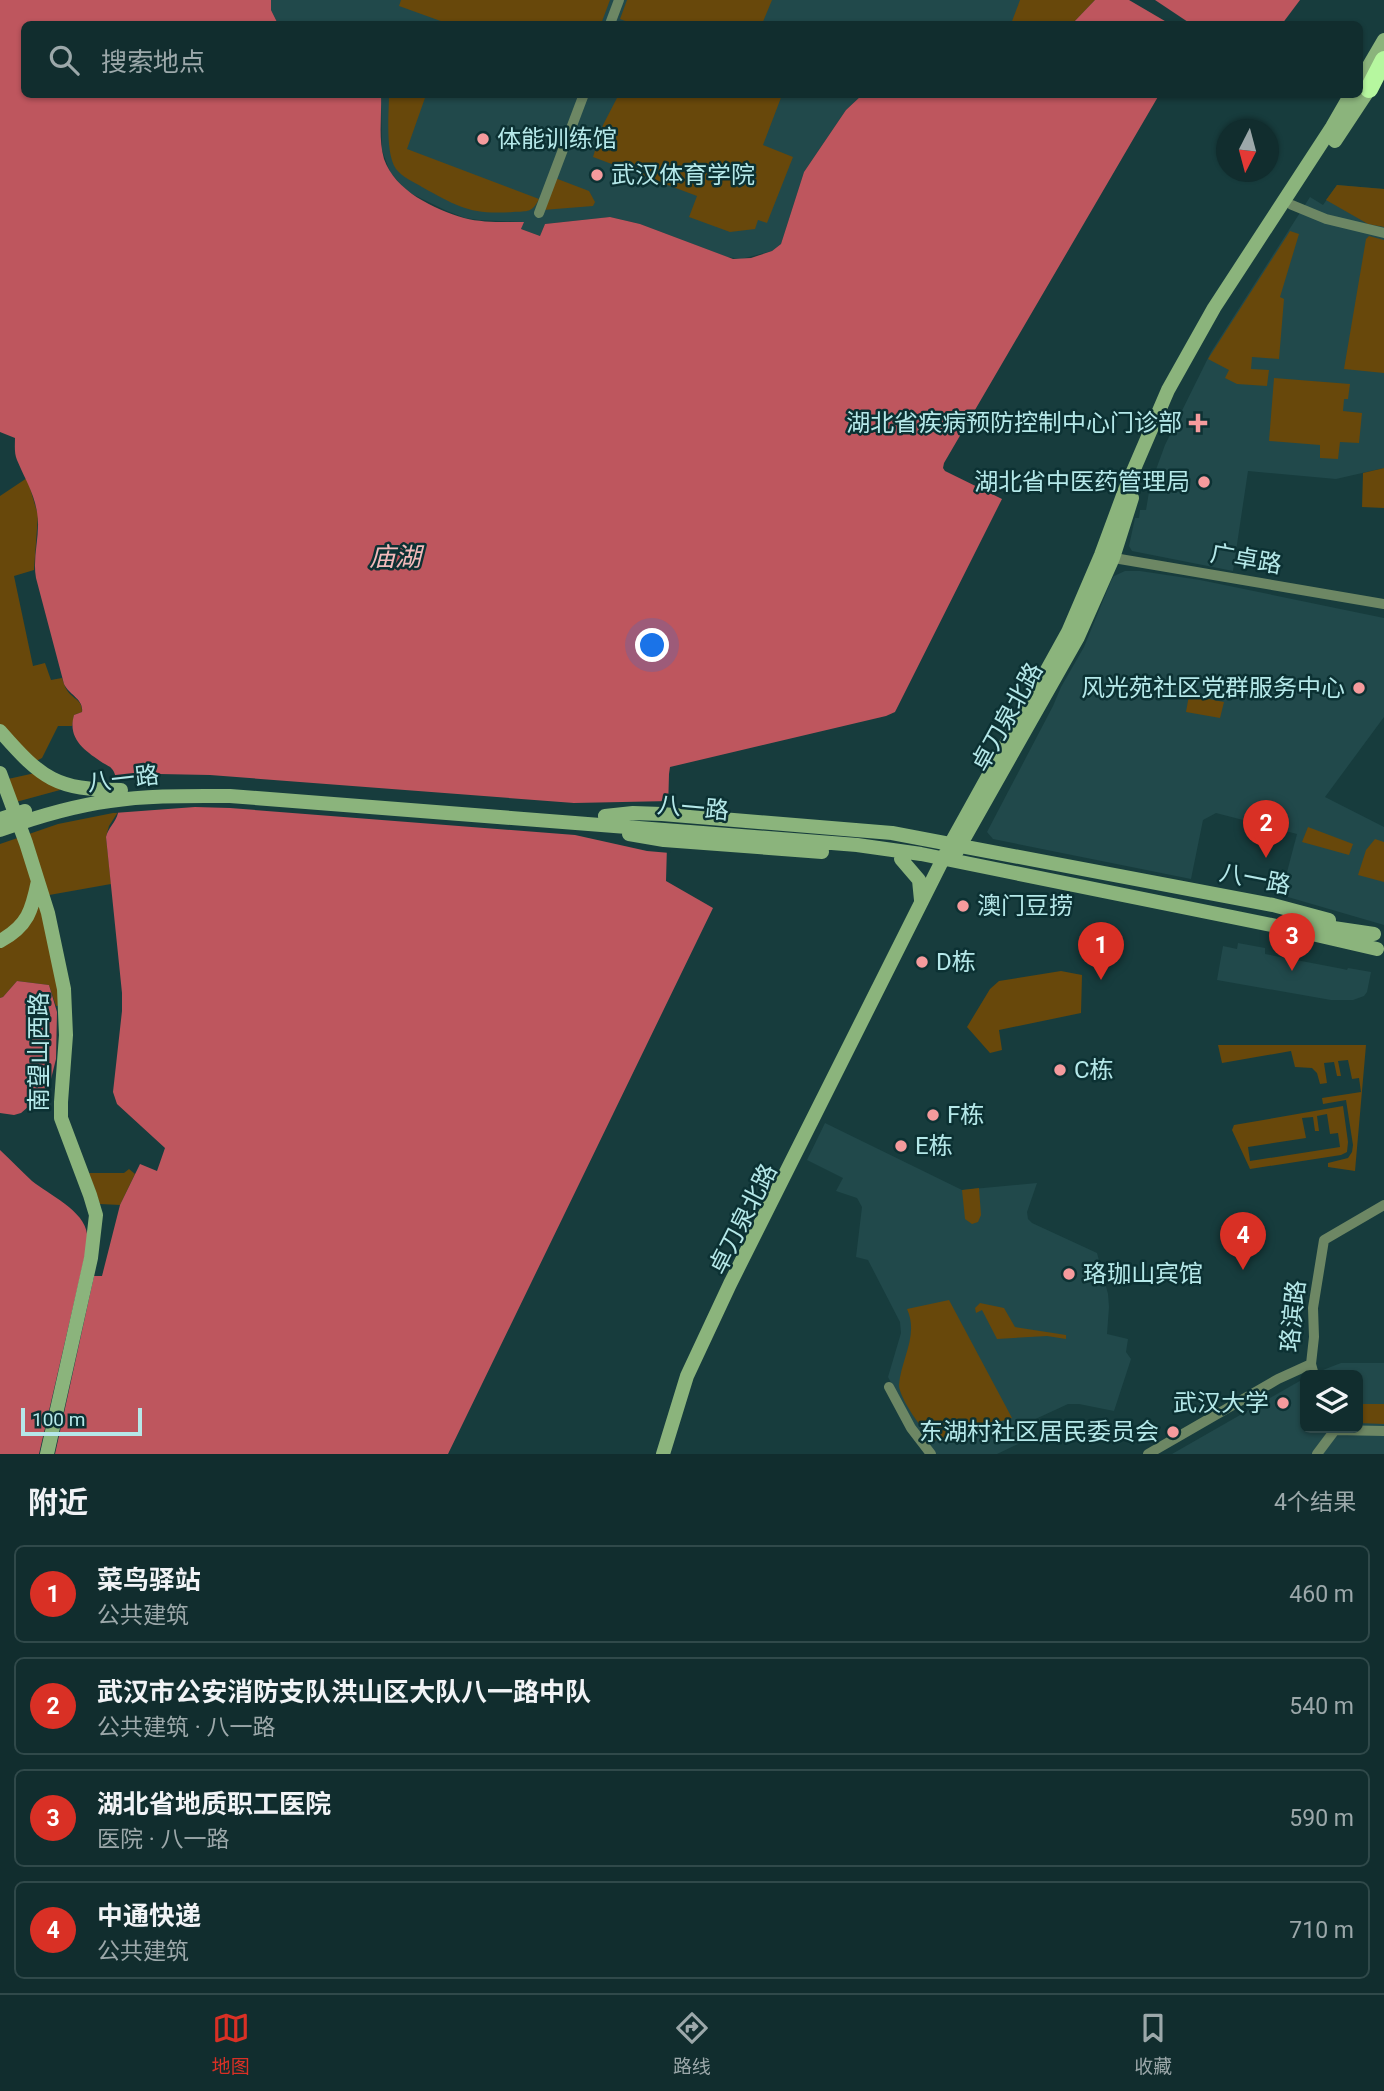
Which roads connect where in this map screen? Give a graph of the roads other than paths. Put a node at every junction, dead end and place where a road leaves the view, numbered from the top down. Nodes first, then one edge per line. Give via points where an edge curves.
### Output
1 (619, 0) edge
2 (611, 21) edge
3 (1384, 40) edge
4 (1384, 60) edge
5 (1384, 68) edge
6 (1363, 82) edge
7 (1363, 84) edge
8 (1363, 86) edge
9 (583, 98) edge
10 (1353, 98) edge
11 (1354, 98) edge
12 (1292, 205) junction
13 (540, 213) dead end
14 (1384, 233) edge
15 (1107, 557) junction
16 (1384, 604) edge
17 (0, 731) edge
18 (0, 773) edge
19 (121, 790) junction
20 (977, 794) junction
21 (0, 819) edge
22 (606, 820) junction
23 (0, 830) edge
24 (916, 837) junction
25 (955, 846) junction
26 (895, 858) junction
27 (944, 866) junction
28 (1101, 873) junction
29 (38, 879) junction
30 (1096, 900) junction
31 (921, 901) junction
32 (0, 941) edge
33 (1380, 943) edge
34 (1384, 1205) edge
35 (1311, 1364) junction
36 (1313, 1370) edge
37 (889, 1387) dead end
38 (681, 1396) junction
39 (1363, 1430) edge
40 (1384, 1431) edge
41 (1331, 1433) edge
42 (47, 1454) edge
43 (663, 1454) edge
44 (931, 1454) edge
45 (1148, 1454) edge
46 (1317, 1454) edge

1 - 2 street
3 - 6 main road, 卓刀泉北路
4 - 7 highway
5 - 8 main road, 卓刀泉北路
9 - 13 street
10 - 15 main road, 卓刀泉北路 via 1185,358 1148,434
11 - 12 main road, 卓刀泉北路
12 - 14 street
12 - 15 main road, 卓刀泉北路 via 1204,340 1156,437
15 - 16 street, 广卓路
15 - 20 main road, 卓刀泉北路
15 - 25 main road, 卓刀泉北路 via 1068,657
17 - 19 main road via 43,773 71,787
18 - 29 main road, 南望山西路
19 - 21 main road, 八一路
19 - 22 main road, 八一路 via 222,788
20 - 24 main road via 948,828
20 - 25 main road, 卓刀泉北路
22 - 23 main road, 八一路 via 180,796 94,803
22 - 24 main road, 八一路 via 634,813 662,814
22 - 26 main road, 八一路 via 629,834 664,840
22 - 33 main road, 八一路 via 880,839
24 - 25 main road, 八一路
25 - 27 main road, 卓刀泉北路
25 - 28 main road, 八一路
26 - 27 main road, 八一路
26 - 31 main road via 919,880
27 - 30 main road, 八一路
27 - 31 main road, 卓刀泉北路
27 - 38 main road, 卓刀泉北路
28 - 30 main road
28 - 33 main road, 八一路 via 1299,911
29 - 32 main road via 26,921
29 - 42 main road, 南望山西路 via 64,989 61,1118 96,1215 91,1258
30 - 33 main road, 八一路 via 1307,941
31 - 38 main road, 卓刀泉北路 via 708,1329
34 - 35 street, 珞滨路 via 1324,1240 1313,1308
35 - 36 street
35 - 45 street, 珞滨路
37 - 44 street
38 - 43 main road, 卓刀泉北路
39 - 40 street
41 - 46 street

